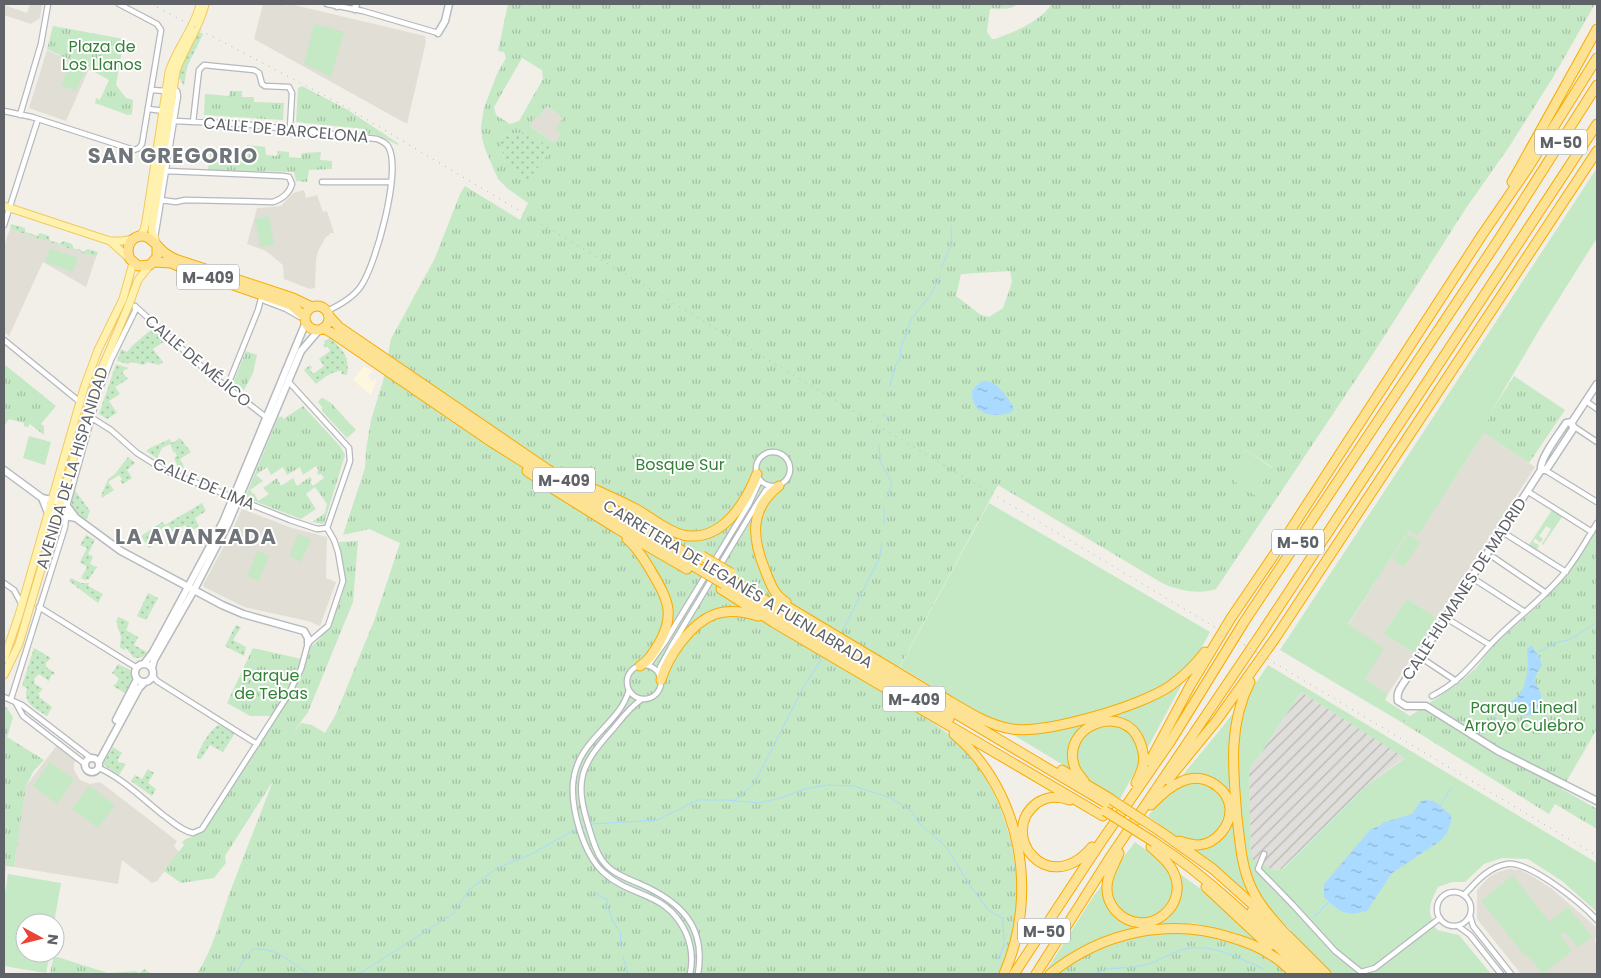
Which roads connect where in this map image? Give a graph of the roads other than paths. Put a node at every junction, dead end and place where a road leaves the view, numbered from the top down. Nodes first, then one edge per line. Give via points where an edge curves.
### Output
1 (48, 4) edge
2 (119, 4) edge
3 (200, 4) edge
4 (205, 4) edge
5 (209, 4) edge
6 (327, 4) edge
7 (449, 4) edge
8 (338, 5) edge
9 (356, 7) edge
10 (200, 19) junction
11 (1597, 29) edge
12 (438, 33) joint
13 (1597, 58) edge
14 (1597, 85) edge
15 (173, 88) junction
16 (152, 90) junction
17 (166, 92) junction
18 (4, 109) edge
19 (148, 109) junction
20 (163, 111) junction
21 (20, 115) junction
22 (38, 119) junction
23 (174, 121) junction
24 (193, 122) junction
25 (1597, 124) edge
26 (290, 128) junction
27 (1597, 151) edge
28 (166, 171) junction
29 (322, 182) dead end
30 (391, 182) junction
31 (161, 200) junction
32 (6, 207) edge
33 (4, 225) edge
34 (1482, 234) junction
35 (137, 238) junction
36 (110, 240) junction
37 (156, 242) junction
38 (131, 261) junction
39 (152, 263) junction
40 (262, 295) junction
41 (133, 305) junction
42 (312, 307) junction
43 (328, 314) junction
44 (306, 320) junction
45 (321, 329) junction
46 (4, 340) edge
47 (288, 381) junction
48 (1597, 384) edge
49 (227, 387) junction
50 (433, 392) junction
51 (1586, 401) junction
52 (80, 402) junction
53 (1597, 409) edge
54 (92, 418) junction
55 (268, 421) junction
56 (1573, 424) junction
57 (490, 441) junction
58 (1597, 442) edge
59 (4, 470) edge
60 (1543, 470) junction
61 (758, 478) junction
62 (577, 480) junction
63 (775, 486) junction
64 (56, 487) junction
65 (1527, 491) junction
66 (42, 498) junction
67 (236, 498) junction
68 (52, 499) junction
69 (1597, 502) edge
70 (64, 504) junction
71 (48, 513) junction
72 (57, 516) junction
73 (66, 517) junction
74 (76, 518) junction
75 (1597, 523) edge
76 (327, 528) junction
77 (616, 528) junction
78 (1501, 531) junction
79 (1592, 532) junction
80 (1493, 557) dead end
81 (697, 564) junction
82 (1566, 572) junction
83 (1471, 577) junction
84 (726, 581) junction
85 (4, 583) edge
86 (28, 584) junction
87 (191, 588) junction
88 (14, 590) junction
89 (1546, 593) junction
90 (22, 605) junction
91 (39, 606) junction
92 (1525, 612) junction
93 (1231, 618) junction
94 (1446, 618) junction
95 (773, 622) junction
96 (1276, 637) junction
97 (308, 643) junction
98 (1490, 645) junction
99 (862, 650) junction
100 (1420, 657) junction
101 (4, 659) edge
102 (144, 664) junction
103 (644, 665) junction
104 (137, 668) junction
105 (152, 668) junction
106 (4, 675) edge
107 (153, 676) junction
108 (660, 677) junction
109 (137, 679) junction
110 (1456, 681) junction
111 (144, 682) junction
112 (915, 682) junction
113 (629, 690) junction
114 (1432, 696) dead end
115 (4, 697) edge
116 (11, 699) junction
117 (642, 699) junction
118 (16, 703) junction
119 (928, 714) junction
120 (257, 744) junction
121 (95, 761) junction
122 (85, 764) junction
123 (1086, 783) junction
124 (1136, 783) junction
125 (1597, 801) edge
126 (1151, 805) junction
127 (1107, 808) junction
128 (1156, 839) junction
129 (1098, 840) junction
130 (1119, 852) junction
131 (1264, 854) dead end
132 (1098, 879) junction
133 (1072, 886) junction
134 (1464, 894) junction
135 (1470, 916) junction
136 (1440, 918) junction
137 (1597, 920) edge
138 (1458, 926) junction
139 (1290, 939) junction
140 (690, 974) edge
141 (698, 974) edge
142 (1004, 974) edge
143 (1014, 974) edge
144 (1036, 974) edge
145 (1050, 974) edge
146 (1296, 974) edge
147 (1305, 974) edge
148 (1315, 974) edge
149 (1326, 974) edge
150 (1501, 974) edge
151 (1511, 974) edge

1 - 21 street via 41,44
2 - 16 street via 160,26
3 - 17 main road via 172,63
4 - 10 main road
5 - 10 street
6 - 8 street
7 - 12 street
8 - 9 street
9 - 12 street
10 - 15 main road via 180,57
11 - 34 highway
13 - 34 highway
14 - 133 highway, M-50 via 1497,242 1244,622 1170,742
15 - 17 street
15 - 23 street via 178,96
15 - 37 main road via 152,231
16 - 17 street
16 - 19 street
17 - 20 main road
18 - 21 street
19 - 20 street
19 - 22 street via 142,144 134,150
20 - 35 main road via 146,221
21 - 22 street
22 - 32 street
23 - 24 street, CALLE DE BARCELONA
23 - 28 street
24 - 26 street, CALLE DE BARCELONA
24 - 26 street via 199,70 204,66 254,70 265,86 289,87 292,93
25 - 132 highway, M-50
26 - 30 street, CALLE DE BARCELONA via 383,141 391,154
27 - 96 highway
28 - 31 street
28 - 31 street via 283,176 289,177 292,184 285,196 272,202
29 - 30 street
30 - 43 street, CALLE DE BARCELONA via 386,217 364,281 350,298
31 - 37 street
32 - 33 street
32 - 36 main road
34 - 93 highway
35 - 36 main road
35 - 37 highway, M-409
35 - 38 highway via 128,248
36 - 38 main road
37 - 39 highway, M-409 via 158,254
37 - 42 highway, M-409 via 175,259
38 - 39 highway, M-409 via 144,266
38 - 52 main road, AVENIDA DE LA HISPANIDAD via 123,299 98,350
39 - 40 highway, M-409 via 171,264
39 - 41 main road, AVENIDA DE LA HISPANIDAD via 138,280
40 - 44 highway, M-409 via 290,306
40 - 49 street
41 - 49 street, CALLE DE MÉJICO
41 - 54 street, AVENIDA DE LA HISPANIDAD via 135,311 107,370
41 - 70 main road, AVENIDA DE LA HISPANIDAD via 96,382
42 - 43 highway, M-409 via 321,306
42 - 44 highway
43 - 45 highway via 329,321
43 - 50 highway, CARRETERA DE LEGANÉS A FUENLABRADA / M-409 via 339,327
44 - 45 highway, M-409 via 311,328
44 - 55 street
45 - 47 street via 304,346
45 - 57 highway, M-409 via 332,332
46 - 52 street
47 - 55 street
47 - 76 street via 349,448 351,455
48 - 51 street, CALLE HUMANES DE MADRID
49 - 55 street, CALLE DE MÉJICO
50 - 62 highway, M-409
50 - 81 highway, CARRETERA DE LEGANÉS A FUENLABRADA / M-409
51 - 53 street
51 - 56 street, CALLE HUMANES DE MADRID
52 - 64 main road, AVENIDA DE LA HISPANIDAD
54 - 67 street, CALLE DE LIMA via 137,454 164,470
54 - 70 street, AVENIDA DE LA HISPANIDAD
55 - 67 street
56 - 58 street
56 - 60 street, CALLE HUMANES DE MADRID via 1566,423 1541,462
57 - 77 highway, M-409 via 547,485
57 - 81 highway, M-409 via 609,516
59 - 66 street
60 - 65 street, CALLE HUMANES DE MADRID
60 - 69 street
61 - 62 highway, M-409 via 729,520 714,531 694,536 671,530
61 - 63 street
61 - 63 street via 756,465 760,458 776,451 783,454 791,468 788,478
61 - 103 street via 749,504 665,642 654,659
62 - 81 highway, M-409
63 - 99 highway, M-409 via 756,519 755,532 758,552 771,587 781,600
63 - 108 street via 766,490 754,507 663,660
64 - 66 street
64 - 68 main road, AVENIDA DE LA HISPANIDAD
65 - 78 street, CALLE HUMANES DE MADRID
65 - 79 street
66 - 68 street
66 - 71 street
67 - 76 street, CALLE DE LIMA via 300,524
67 - 87 street via 220,541
68 - 70 street
68 - 71 main road, AVENIDA DE LA HISPANIDAD
70 - 72 main road, AVENIDA DE LA HISPANIDAD
70 - 73 street, AVENIDA DE LA HISPANIDAD
70 - 74 street
71 - 72 street
71 - 86 main road, AVENIDA DE LA HISPANIDAD
72 - 73 street
72 - 106 main road, AVENIDA DE LA HISPANIDAD via 19,644
73 - 74 street
73 - 91 street, AVENIDA DE LA HISPANIDAD
74 - 87 street via 120,551
75 - 79 street
76 - 97 street via 338,552 342,587 328,626
77 - 81 highway, M-409
77 - 103 highway, M-409 via 640,552 668,602 666,630
78 - 82 street
78 - 83 street, CALLE HUMANES DE MADRID
79 - 82 street
80 - 89 street
81 - 84 highway, CARRETERA DE LEGANÉS A FUENLABRADA / M-409, bridge
81 - 84 highway, M-409, bridge
82 - 89 street
83 - 92 street
83 - 94 street, CALLE HUMANES DE MADRID
84 - 95 highway, M-409
84 - 99 highway, M-409
84 - 127 highway, CARRETERA DE LEGANÉS A FUENLABRADA / M-409
85 - 88 street
86 - 88 street
86 - 90 main road, AVENIDA DE LA HISPANIDAD
87 - 97 street via 243,614 304,631
87 - 102 street
87 - 105 street
88 - 90 street
89 - 92 street
90 - 101 main road, AVENIDA DE LA HISPANIDAD
91 - 104 street
91 - 116 street, AVENIDA DE LA HISPANIDAD
92 - 98 street
93 - 112 highway via 1191,670 1169,687 1123,708 1062,724 1036,729 990,724
93 - 124 highway
94 - 98 street
94 - 100 street, CALLE HUMANES DE MADRID
95 - 108 highway, M-409 via 732,611 705,618 692,628
95 - 119 highway, M-409
96 - 126 highway
96 - 139 highway via 1244,695 1234,736 1233,761 1244,869 1259,902
97 - 120 street via 294,684
98 - 110 street
99 - 112 highway, M-409
100 - 110 street
100 - 125 street, CALLE HUMANES DE MADRID via 1398,692 1398,701 1406,706 1426,706 1498,751
102 - 104 street
102 - 105 street
103 - 108 street via 655,669
103 - 113 street via 630,672 627,679
104 - 109 street
105 - 107 street
107 - 111 street
107 - 120 street
108 - 117 street via 655,696
109 - 111 street
109 - 121 street
110 - 114 street
111 - 121 street
112 - 123 highway, M-409
113 - 117 street
113 - 140 street via 623,705 578,762 574,806 594,862 608,876 660,902 676,916 692,950
115 - 116 street
116 - 118 street
117 - 141 street via 590,757 582,777 582,803 601,860 618,874 659,892 682,910 697,937
118 - 121 street
118 - 122 street via 23,716
119 - 127 highway, M-409 via 1051,784
119 - 142 highway via 973,752 997,788 1012,824 1021,865 1022,903
120 - 121 street via 204,826 196,833 186,831
121 - 122 street via 88,759
121 - 122 street via 96,771 90,772
123 - 124 highway via 1076,769 1074,751 1077,739 1085,729 1100,721 1126,725 1138,735 1144,751
123 - 127 highway, M-409
124 - 129 highway
126 - 128 highway via 1172,786 1192,778 1202,778 1219,788 1230,808 1229,819 1218,838 1206,844
126 - 130 highway
127 - 128 highway, CARRETERA DE LEGANÉS A FUENLABRADA / M-409
127 - 128 highway, M-409
127 - 129 highway via 1052,797 1032,808 1023,826 1028,850 1037,860 1050,866 1065,866 1079,861
128 - 130 highway via 1176,876 1178,889 1167,913 1155,920 1135,922 1116,911 1110,902 1107,882
128 - 139 highway, M-409 via 1213,869
128 - 146 highway, M-409
128 - 147 highway, CARRETERA DE LEGANÉS A FUENLABRADA / M-409 via 1223,894
128 - 148 highway, CARRETERA DE LEGANÉS A FUENLABRADA / M-409 via 1209,872
129 - 133 highway
130 - 132 highway
131 - 136 street via 1258,869 1335,951 1361,972 1375,968
132 - 144 highway, M-50
133 - 143 highway, M-50
134 - 135 street via 1470,904
134 - 136 street via 1453,892 1442,896 1437,907
134 - 137 street via 1484,873 1507,864 1525,866 1552,883
135 - 138 street
135 - 151 street via 1473,926
136 - 138 street via 1447,924
138 - 150 street via 1470,935
139 - 149 highway, M-409
145 - 146 highway via 1101,942 1130,933 1166,928 1201,930 1239,940 1270,954

